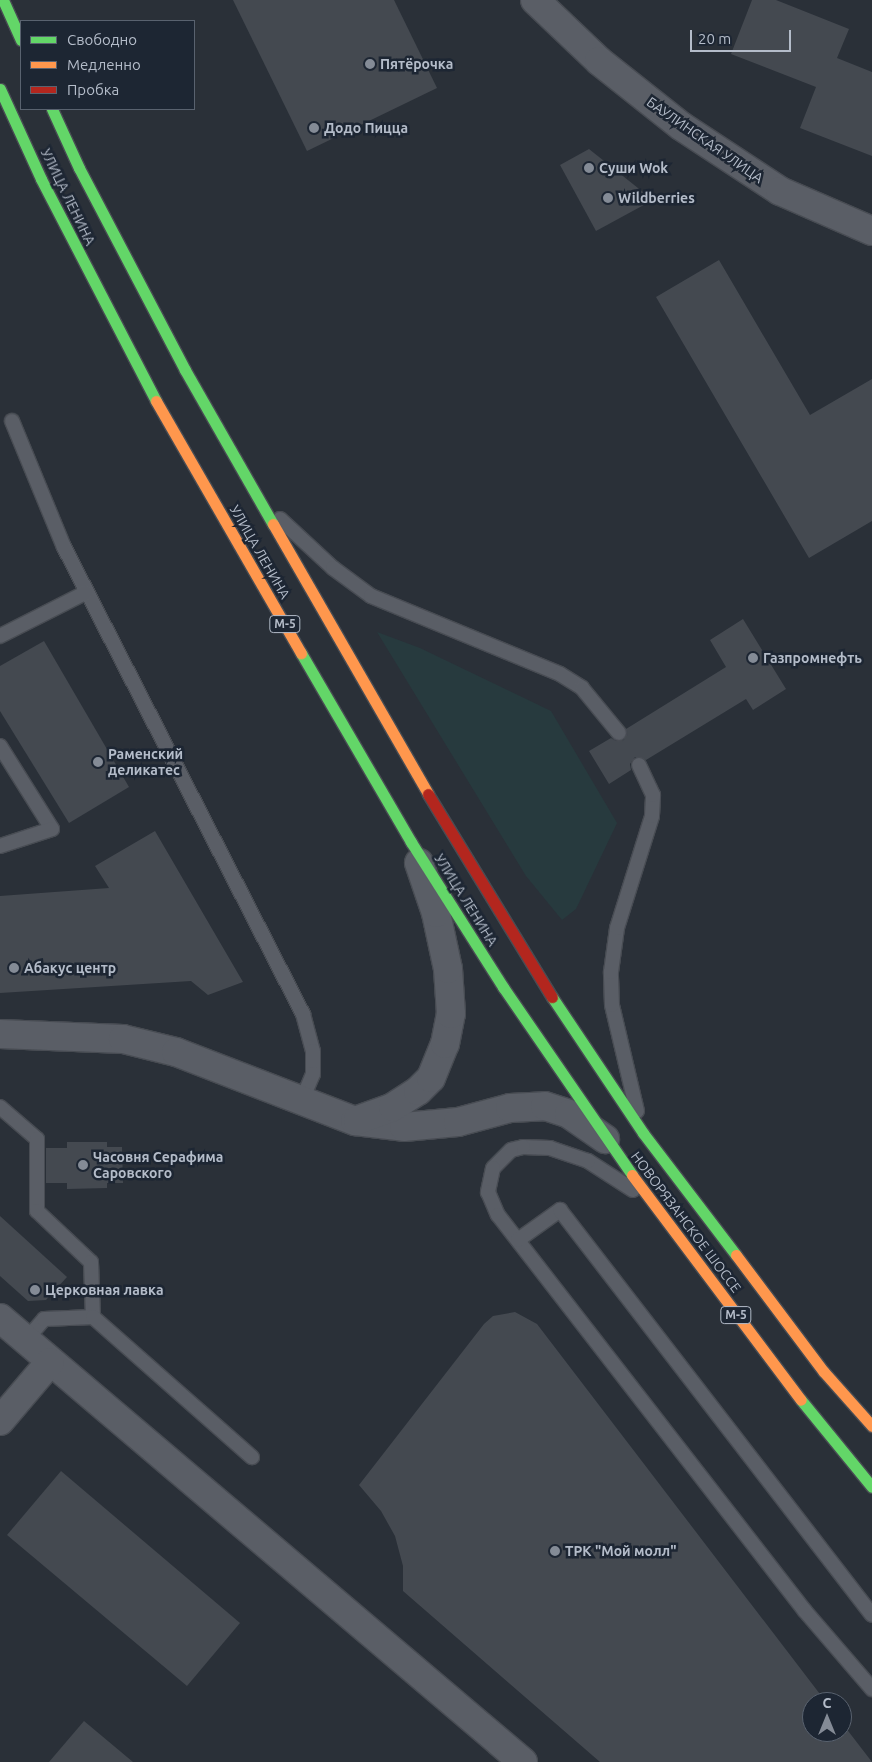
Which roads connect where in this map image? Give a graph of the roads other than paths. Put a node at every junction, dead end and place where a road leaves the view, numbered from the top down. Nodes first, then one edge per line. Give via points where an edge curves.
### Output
1 (3, 0) edge
2 (535, 0) edge
3 (20, 38) edge
4 (0, 89) edge
5 (52, 110) edge
6 (872, 231) edge
7 (12, 421) dead end
8 (258, 499) junction
9 (87, 592) junction
10 (0, 636) edge
11 (619, 733) dead end
12 (0, 746) edge
13 (639, 765) dead end
14 (411, 842) junction
15 (0, 846) edge
16 (0, 1034) edge
17 (301, 1102) junction
18 (0, 1107) edge
19 (355, 1121) junction
20 (643, 1134) junction
21 (606, 1140) junction
22 (665, 1219) junction
23 (518, 1240) junction
24 (93, 1317) junction
25 (0, 1318) edge
26 (25, 1341) junction
27 (50, 1362) junction
28 (0, 1421) edge
29 (872, 1426) edge
30 (252, 1457) dead end
31 (872, 1487) edge
32 (872, 1615) edge
33 (872, 1689) edge
34 (522, 1762) edge

1 - 3 main road
2 - 6 street, БАУЛИНСКАЯ УЛИЦА via 599,61 681,126 780,191
4 - 14 main road, УЛИЦА ЛЕНИНА / М-5 via 41,179 147,386
5 - 8 main road, УЛИЦА ЛЕНИНА / М-5 via 79,168 185,370
7 - 9 lane via 64,547
8 - 11 lane via 334,568 371,596 560,674 582,688
8 - 20 main road, УЛИЦА ЛЕНИНА / М-5 via 530,964
9 - 10 lane
9 - 17 lane via 303,1014 313,1050 313,1074
12 - 15 lane via 52,829
13 - 20 lane via 653,795 652,816 617,928 611,972 612,1005
14 - 19 street via 436,913 448,969 450,1014 446,1044 431,1078 418,1091 394,1107
14 - 21 main road, УЛИЦА ЛЕНИНА / М-5
16 - 17 street via 123,1039 176,1052
17 - 19 street
18 - 24 lane via 37,1139 37,1211 92,1262
19 - 21 street via 404,1127 458,1122 510,1108 545,1106 570,1114
20 - 29 main road, НОВОРЯЗАНСКОЕ ШОССЕ / М-5 via 824,1372
21 - 22 main road, НОВОРЯЗАНСКОЕ ШОССЕ / М-5
22 - 23 lane via 626,1184 588,1161 550,1148 523,1147 501,1158 488,1179 491,1204
22 - 31 main road, НОВОРЯЗАНСКОЕ ШОССЕ / М-5 via 791,1388
23 - 32 lane via 560,1210
23 - 33 lane via 804,1611
24 - 26 lane via 44,1319
24 - 30 lane
25 - 26 street
26 - 27 street
27 - 28 street
27 - 34 street

